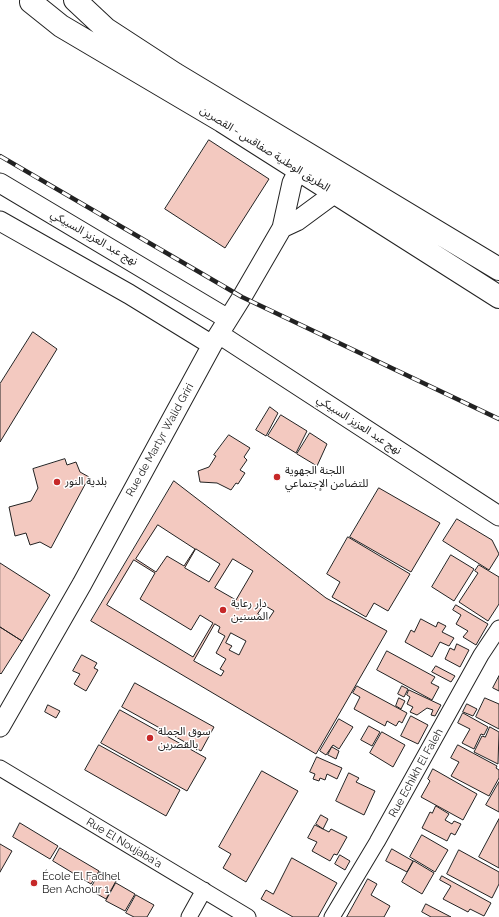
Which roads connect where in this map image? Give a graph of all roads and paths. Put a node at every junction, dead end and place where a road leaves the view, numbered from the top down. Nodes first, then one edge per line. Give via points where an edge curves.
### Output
1 (29, 1) edge
2 (78, 1) edge
3 (302, 162) junction
4 (0, 183) edge
5 (340, 185) junction
6 (0, 221) edge
7 (282, 228) junction
8 (499, 269) edge
9 (499, 297) edge
10 (220, 333) junction
11 (499, 516) edge
12 (499, 628) edge
13 (0, 727) edge
14 (0, 768) edge
15 (204, 890) junction
16 (189, 917) edge
17 (248, 917) edge
18 (332, 917) edge

1 - 3 main road, الطريق الوطنية صفاقس - القصرين via 60,26
2 - 3 main road, الطريق الوطنية صفاقس - القصرين via 106,29
3 - 5 main road, الطريق الوطنية صفاقس - القصرين
3 - 7 street via 286,201
4 - 10 street, نهج عبد العزيز السبيكي
5 - 7 street via 297,221
5 - 8 main road, الطريق الوطنية صفاقس - القصرين
5 - 9 main road, الطريق الوطنية صفاقس - القصرين
6 - 10 street, نهج عبد العزيز السبيكي via 129,294
7 - 10 street, Rue de Martyr Walid Griri
10 - 11 street, نهج عبد العزيز السبيكي
10 - 13 street, Rue de Martyr Walid Griri
12 - 18 street, Rue Echikh El Faleh via 481,655 377,842
14 - 15 street, Rue El Noujaba'a
15 - 16 street
15 - 17 street, Rue El Noujaba'a

